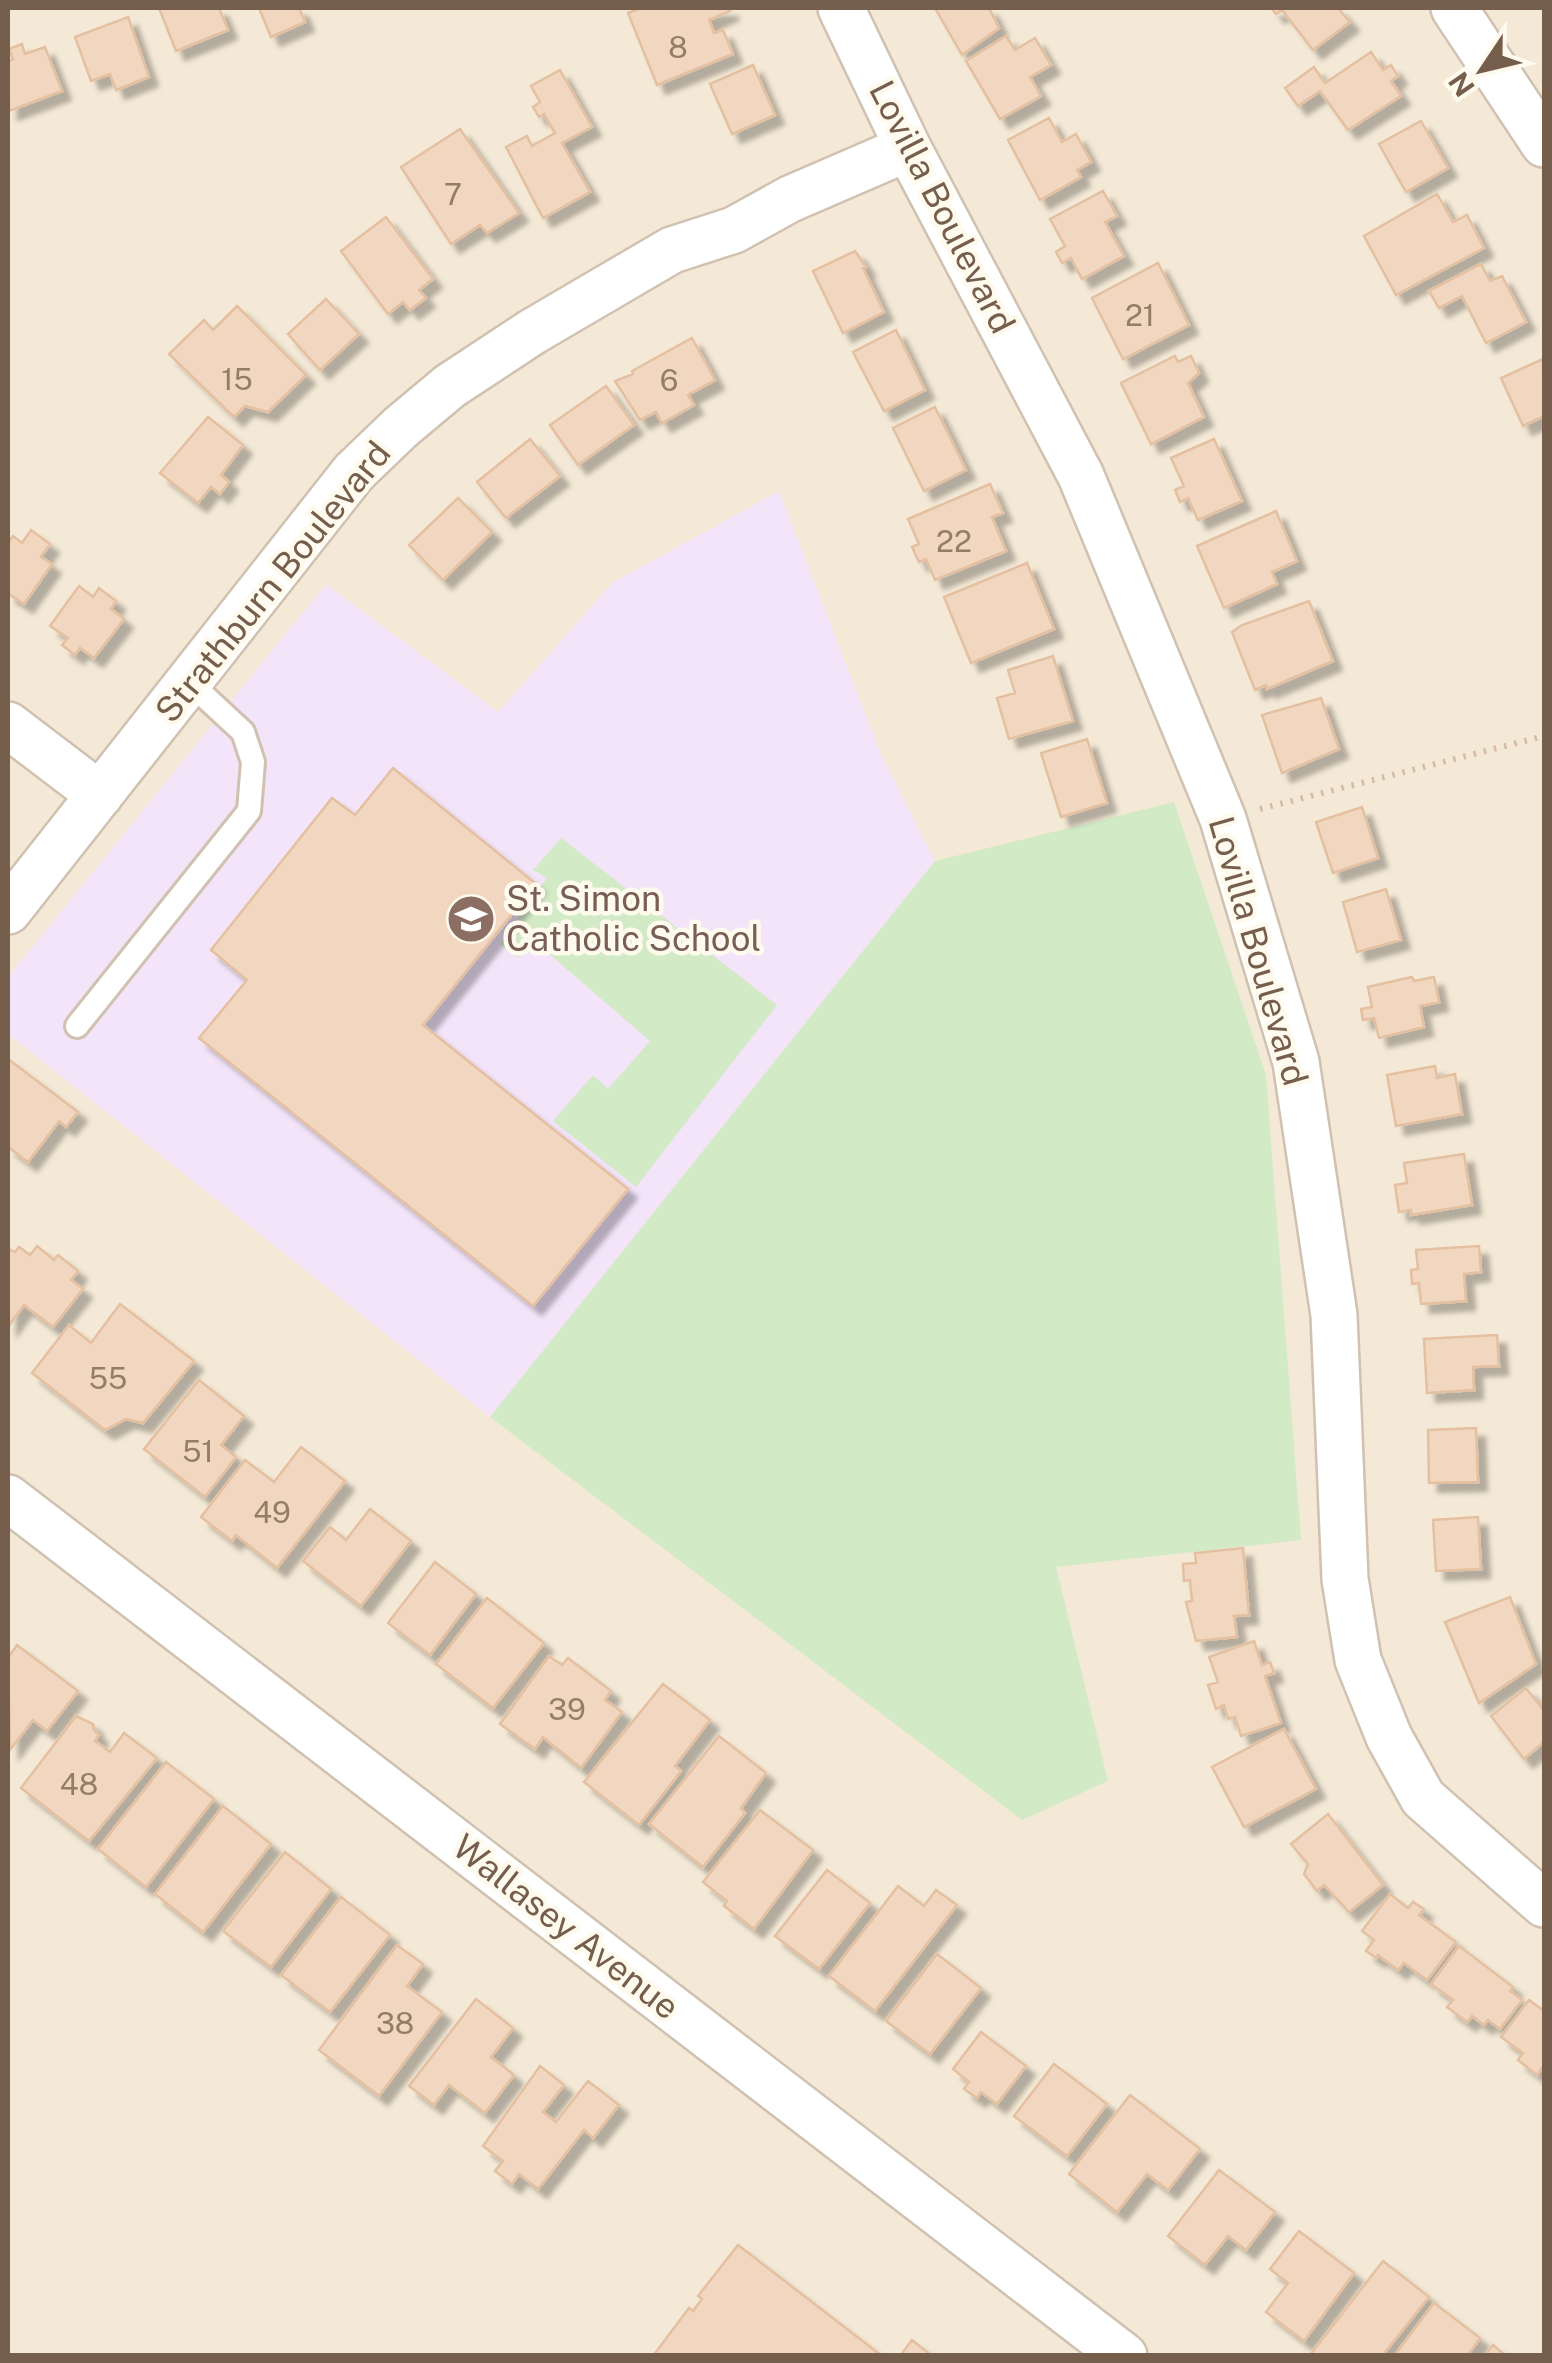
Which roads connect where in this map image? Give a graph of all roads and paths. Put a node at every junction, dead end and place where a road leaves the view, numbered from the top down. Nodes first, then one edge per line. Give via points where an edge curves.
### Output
1 (842, 8) edge
2 (1454, 8) edge
3 (1544, 144) edge
4 (908, 148) junction
5 (189, 682) junction
6 (8, 725) edge
7 (1544, 736) edge
8 (100, 796) junction
9 (1223, 819) junction
10 (8, 911) edge
11 (77, 1026) dead end
12 (8, 1498) edge
13 (1544, 1904) edge
14 (1124, 2356) edge

1 - 4 street, Lovilla Boulevard
2 - 3 street
4 - 5 street, Strathburn Boulevard via 734,230 672,250 450,386 354,472
4 - 9 street, Lovilla Boulevard via 1081,476
5 - 8 street, Strathburn Boulevard
5 - 11 lane via 243,732 253,762 249,811
6 - 8 street
7 - 9 path
8 - 10 street, Strathburn Boulevard
9 - 13 street, Lovilla Boulevard via 1296,1062 1334,1315 1344,1579 1358,1660 1423,1798
12 - 14 street, Wallasey Avenue

